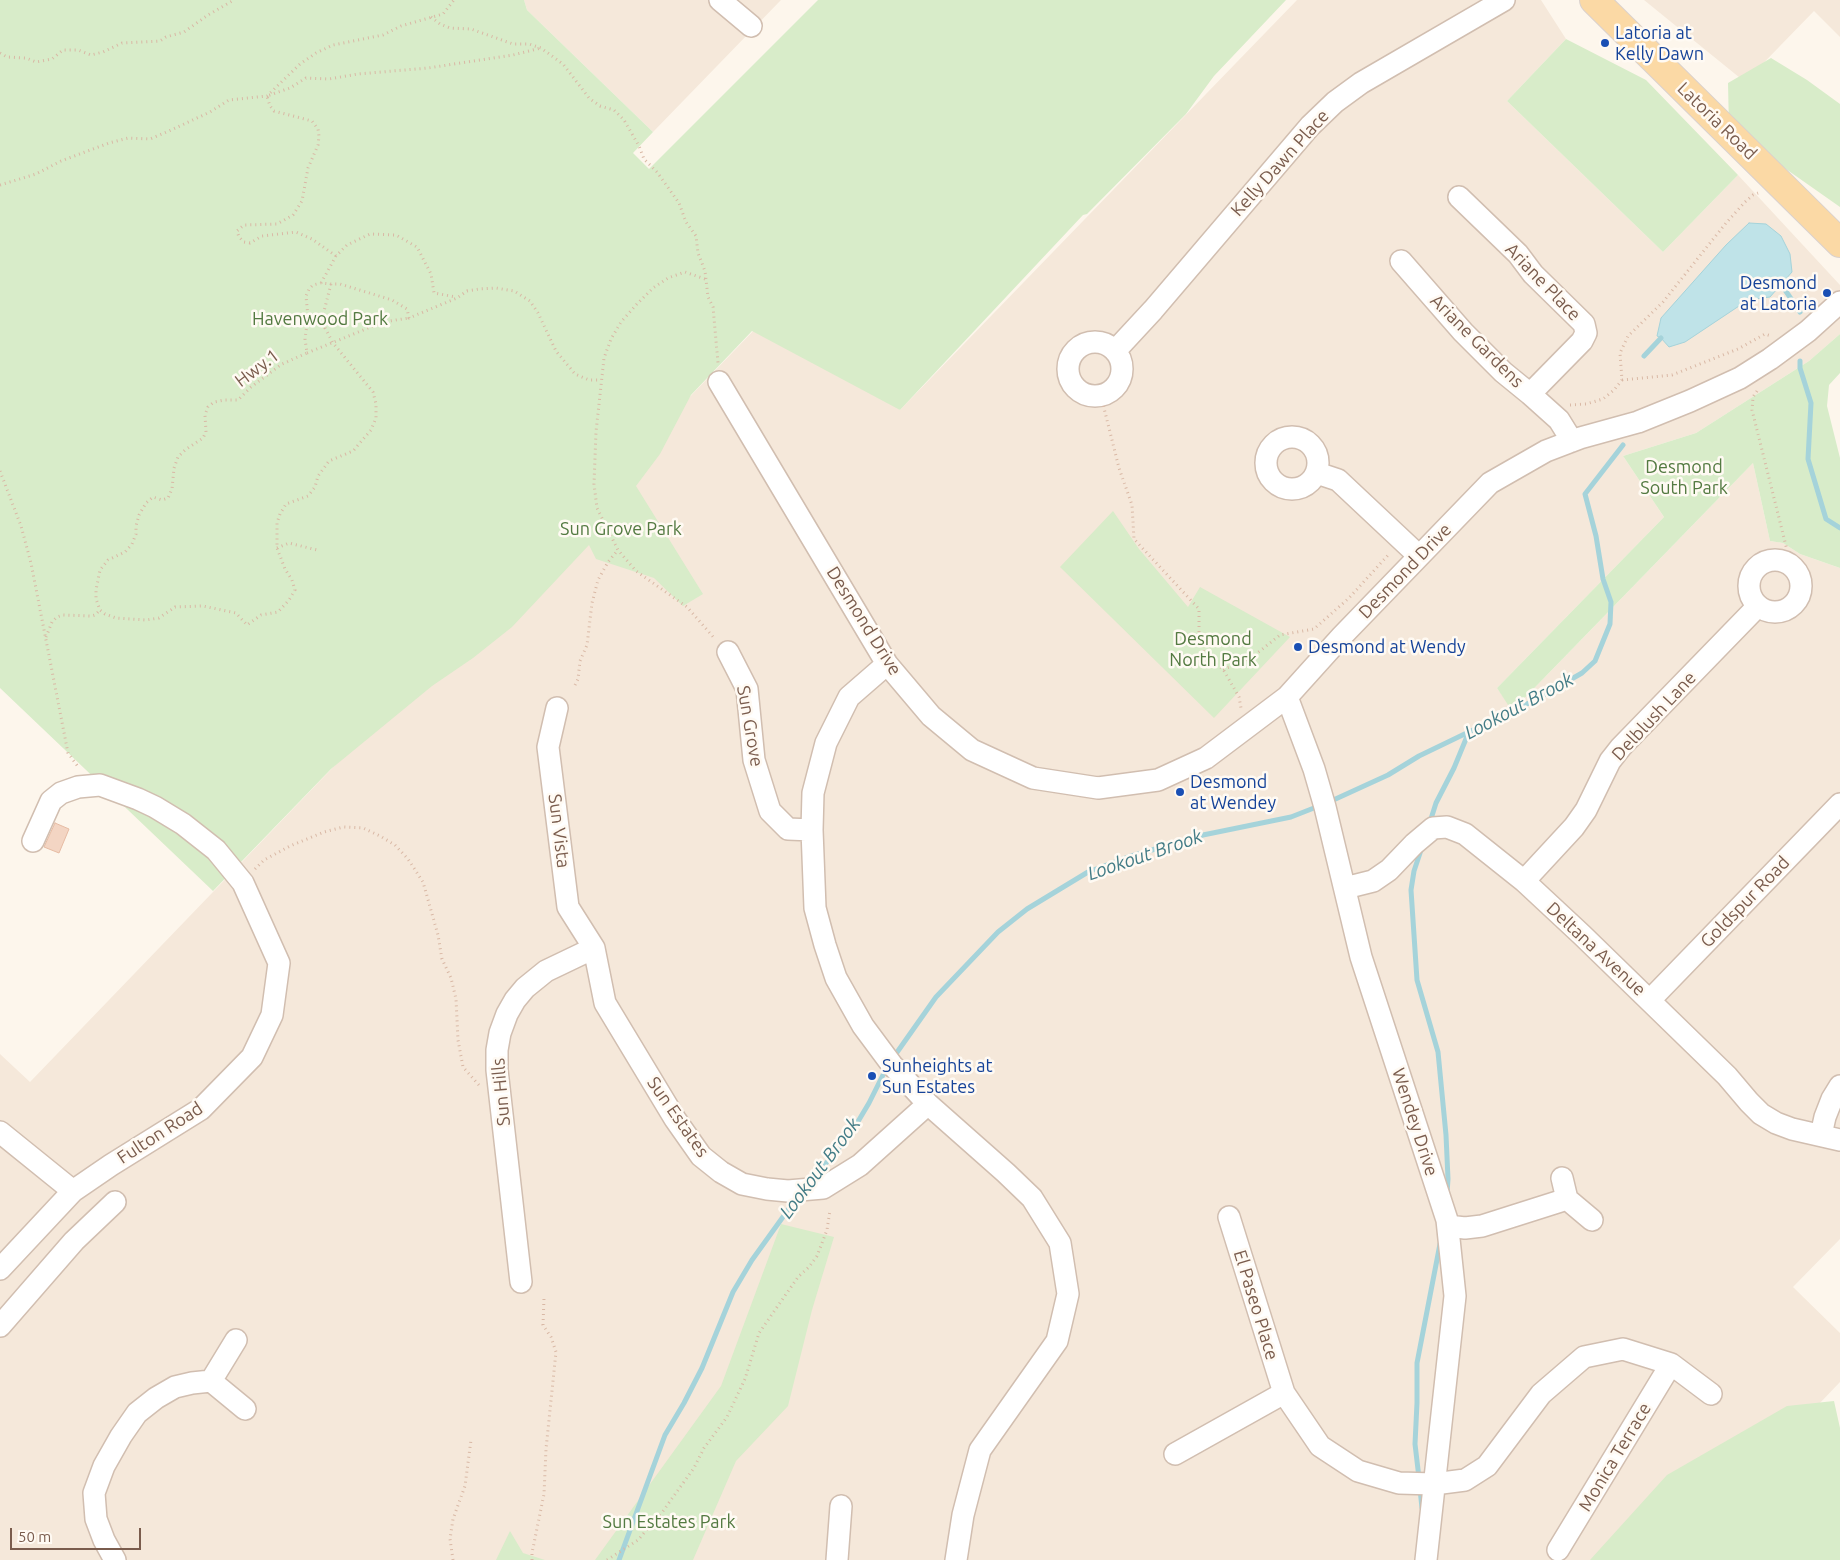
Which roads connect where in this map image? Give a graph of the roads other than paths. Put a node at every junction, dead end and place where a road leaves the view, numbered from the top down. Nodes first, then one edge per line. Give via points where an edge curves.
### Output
1 (720, 0) edge
2 (1504, 0) edge
3 (1594, 0) edge
4 (751, 26) dead end
5 (1459, 197) dead end
6 (1840, 243) edge
7 (1401, 261) dead end
8 (1840, 302) edge
9 (1115, 351) junction
10 (719, 382) road end
11 (1530, 394) junction
12 (1572, 442) junction
13 (1317, 473) dead end
14 (1419, 556) junction
15 (1758, 606) dead end
16 (728, 652) road end
17 (887, 664) junction
18 (1287, 697) junction
19 (557, 708) dead end
20 (1840, 804) edge
21 (812, 830) junction
22 (33, 841) dead end
23 (1524, 881) junction
24 (1344, 888) junction
25 (594, 948) junction
26 (1650, 1000) junction
27 (1840, 1086) edge
28 (928, 1104) junction
29 (0, 1132) edge
30 (1831, 1138) edge
31 (1562, 1178) dead end
32 (73, 1191) junction
33 (1567, 1199) junction
34 (115, 1202) dead end
35 (1229, 1217) dead end
36 (1592, 1220) dead end
37 (1448, 1226) junction
38 (0, 1270) edge
39 (521, 1282) dead end
40 (0, 1326) edge
41 (236, 1340) dead end
42 (1671, 1364) junction
43 (211, 1381) junction
44 (1284, 1393) junction
45 (1711, 1394) dead end
46 (245, 1409) dead end
47 (1175, 1454) dead end
48 (1434, 1484) junction
49 (842, 1506) dead end
50 (1558, 1550) dead end
51 (115, 1560) edge
52 (837, 1560) edge
53 (956, 1560) edge
54 (1426, 1560) edge

1 - 4 street
2 - 9 street, Kelly Dawn Place via 1361,83 1335,102 1310,126
3 - 6 main road, Latoria Road
5 - 11 street, Ariane Place via 1584,324 1586,333 1582,341
7 - 11 street, Ariane Gardens via 1463,332
8 - 12 street, Desmond Drive via 1808,331 1740,378 1638,422
9 - 9 street via 1121,361 1119,383 1101,396 1080,392 1068,373 1069,361 1075,352 1095,342 1106,344
10 - 17 street, Desmond Drive
11 - 12 street, Ariane Gardens via 1559,420
12 - 14 street, Desmond Drive via 1546,451 1490,483
13 - 14 street via 1338,480
14 - 18 street, Desmond Drive
15 - 23 street, Delblush Lane via 1621,747 1574,827
16 - 21 street, Sun Grove via 747,689 754,760 770,811 788,829
17 - 18 street, Desmond Drive via 931,716 972,750 1033,778 1098,788 1158,780 1206,758
17 - 21 street via 849,697 826,743 812,793
18 - 24 street, Wendey Drive via 1314,770
19 - 25 street, Sun Vista via 548,747 568,907
20 - 26 street, Goldspur Road
21 - 28 street via 815,908 836,978 869,1034
22 - 32 street, Fulton Road via 51,801 61,793 100,785 138,799 183,824 216,850 243,883 279,963 272,1015 252,1057 201,1109
23 - 24 street, Deltana Avenue via 1465,834 1447,827 1433,828 1373,881
23 - 26 street, Deltana Avenue
24 - 37 street, Wendey Drive via 1361,957
25 - 28 street, Sun Estates via 605,1003 675,1119 700,1156 742,1184 767,1189 823,1188 860,1165
25 - 39 street, Sun Hills via 546,971 525,988 507,1014 500,1033 497,1070
26 - 30 street, Deltana Avenue via 1761,1114 1792,1129
27 - 30 street via 1825,1117
28 - 53 street via 1032,1198 1060,1243 1068,1294 1058,1341 980,1450 963,1515
29 - 32 street
31 - 33 street
32 - 38 street, Fulton Road
33 - 36 street
33 - 37 street via 1482,1226
34 - 40 street via 74,1241
35 - 44 street, El Paseo Place
37 - 48 street, Wendey Drive via 1455,1296
41 - 43 street
42 - 45 street
42 - 48 street via 1623,1349 1584,1357 1542,1394 1487,1466 1465,1480
42 - 50 street, Monica Terrace
43 - 46 street
43 - 51 street via 175,1387 137,1413 104,1466 94,1493 96,1519
44 - 47 street
44 - 48 street, El Paseo Place via 1320,1446 1358,1471 1399,1483
48 - 54 street, Wendey Drive
49 - 52 street

